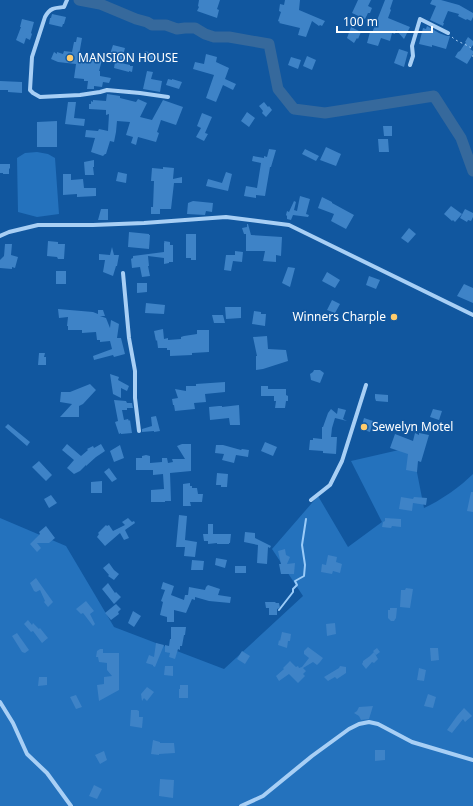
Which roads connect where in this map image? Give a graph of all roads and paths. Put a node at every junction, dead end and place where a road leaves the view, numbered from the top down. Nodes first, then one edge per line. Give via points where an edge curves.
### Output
1 (67, 0) edge
2 (448, 33) joint
3 (473, 50) edge
4 (473, 55) edge
5 (473, 58) edge
6 (410, 65) dead end
7 (168, 97) dead end
8 (0, 236) edge
9 (123, 273) dead end
10 (473, 315) edge
11 (366, 385) dead end
12 (139, 431) dead end
13 (311, 500) dead end
14 (0, 702) edge
15 (473, 760) edge
16 (71, 806) edge
17 (241, 806) edge

1 - 7 street via 64,7 51,9 45,17 32,57 30,90 33,93 40,97 80,95 107,90
2 - 3 path
2 - 6 street via 420,19 412,46 413,56
4 - 5 path
8 - 10 street via 38,225 144,223 226,217 289,225
9 - 12 street via 135,371
11 - 13 street via 342,461 330,485
14 - 16 street via 27,754 47,773
15 - 17 street via 412,742 369,722 349,729 263,796

